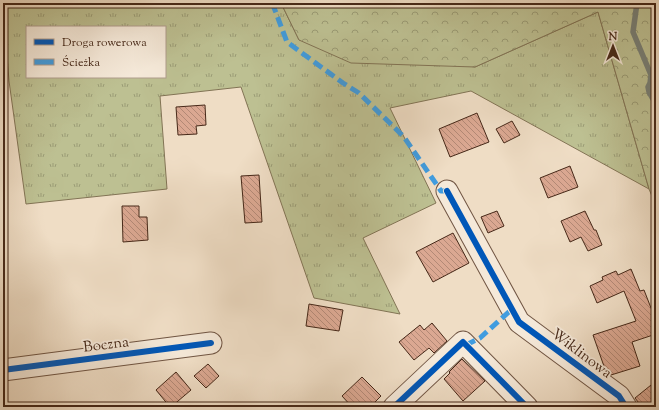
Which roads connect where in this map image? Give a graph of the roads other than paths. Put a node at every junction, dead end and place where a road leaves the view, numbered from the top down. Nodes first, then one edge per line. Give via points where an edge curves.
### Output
1 (447, 192) dead end
2 (211, 343) dead end
3 (3, 370) edge
4 (394, 407) edge
5 (527, 407) edge
6 (626, 407) edge

1 - 6 street, Wiklinowa via 519,322 619,396
2 - 3 street, Boczna
4 - 5 street via 463,342

